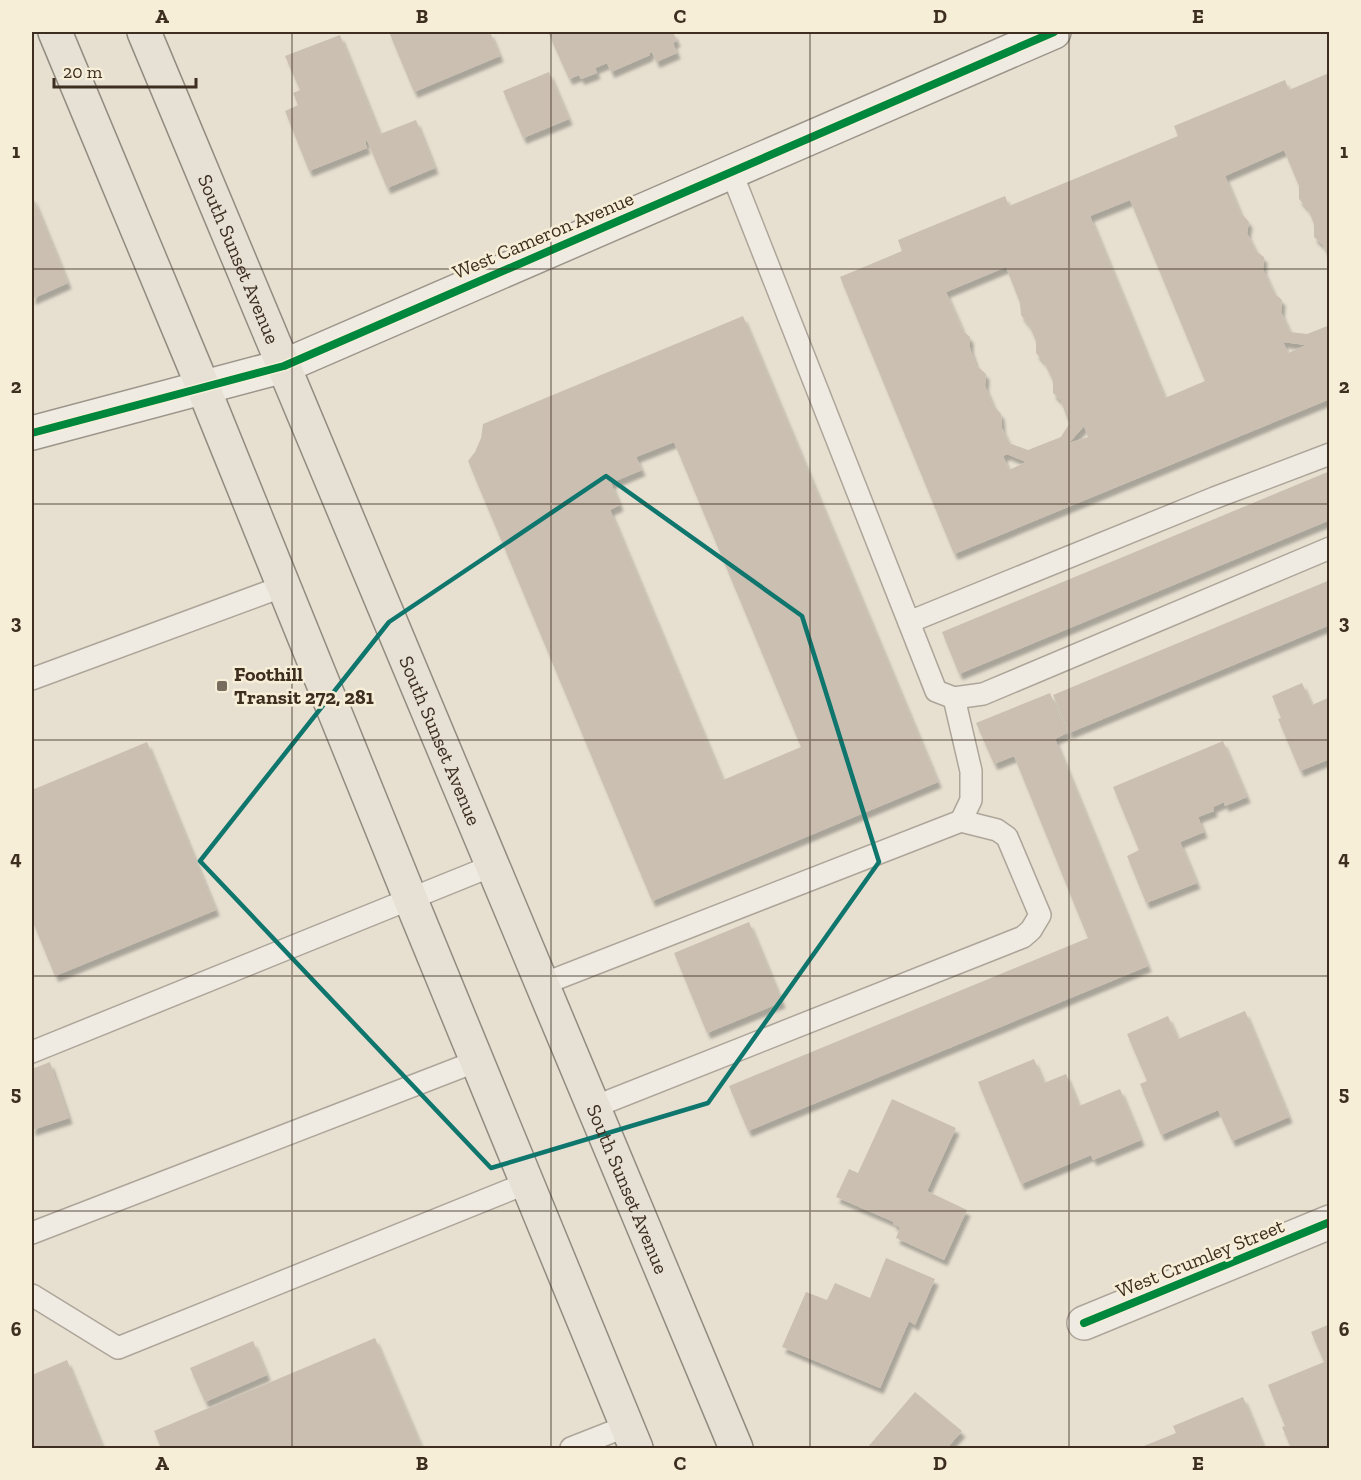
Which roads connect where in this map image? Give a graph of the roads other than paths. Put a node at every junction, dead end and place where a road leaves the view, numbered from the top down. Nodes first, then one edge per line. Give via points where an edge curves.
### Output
1 (55, 32) edge
2 (144, 32) edge
3 (1054, 32) edge
4 (731, 171) junction
5 (284, 366) junction
6 (203, 387) junction
7 (32, 433) edge
8 (1329, 454) edge
9 (1329, 548) edge
10 (284, 586) junction
11 (909, 622) junction
12 (32, 679) edge
13 (954, 698) junction
14 (961, 821) junction
15 (494, 865) junction
16 (410, 898) junction
17 (543, 984) junction
18 (32, 1052) edge
19 (477, 1061) junction
20 (594, 1107) junction
21 (527, 1183) junction
22 (1329, 1222) edge
23 (32, 1233) edge
24 (32, 1294) edge
25 (1084, 1323) dead end
26 (632, 1437) edge
27 (571, 1449) edge
28 (736, 1449) edge

1 - 6 main road
2 - 5 main road, South Sunset Avenue
3 - 4 street, West Cameron Avenue
4 - 5 street, West Cameron Avenue
4 - 11 lane
5 - 6 street, West Cameron Avenue
5 - 15 main road, South Sunset Avenue
6 - 7 street, West Cameron Avenue
6 - 10 main road
8 - 11 lane
9 - 13 lane via 983,694
10 - 12 lane
10 - 16 main road
11 - 13 lane via 936,691
13 - 14 lane via 970,771 971,800
14 - 17 lane
14 - 20 lane via 997,830 1006,837 1040,915 1031,930 1012,941
15 - 16 lane
15 - 17 main road, South Sunset Avenue
16 - 18 lane
16 - 19 main road
17 - 20 main road, South Sunset Avenue
19 - 21 main road
19 - 23 lane
20 - 28 main road, South Sunset Avenue
21 - 24 lane via 118,1348
21 - 26 main road
22 - 25 street, West Crumley Street
26 - 27 lane

